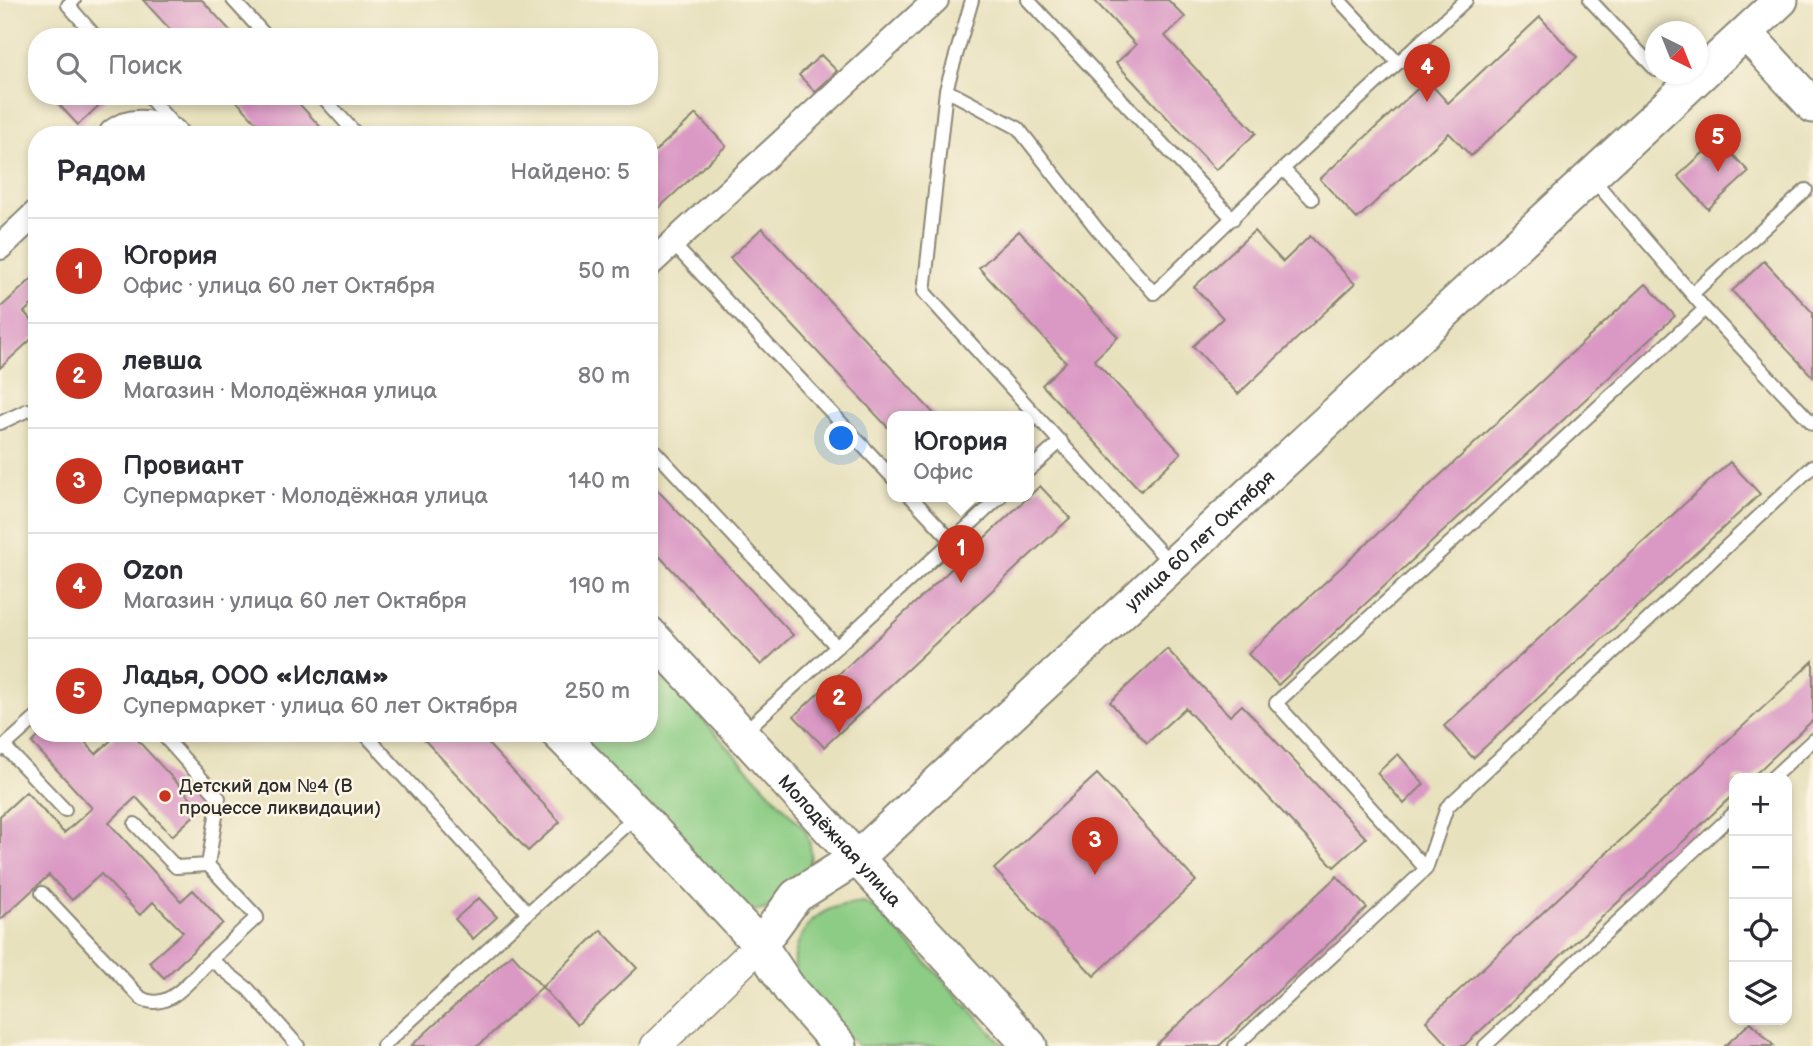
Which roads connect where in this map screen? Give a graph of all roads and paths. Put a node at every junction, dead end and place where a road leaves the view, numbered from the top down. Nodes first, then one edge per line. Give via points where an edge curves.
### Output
1 (55, 0) edge
2 (233, 0) edge
3 (936, 0) edge
4 (972, 0) edge
5 (1028, 0) edge
6 (1339, 0) edge
7 (1466, 0) edge
8 (1590, 0) edge
9 (1781, 0) edge
10 (71, 2) edge
11 (90, 28) edge
12 (259, 28) edge
13 (1746, 33) junction
14 (1708, 56) edge
15 (1645, 59) edge
16 (1398, 63) junction
17 (1664, 84) edge
18 (946, 90) junction
19 (156, 105) edge
20 (330, 105) edge
21 (1813, 106) edge
22 (174, 126) edge
23 (349, 126) edge
24 (1283, 169) junction
25 (1590, 177) junction
26 (1805, 190) dead end
27 (1312, 199) dead end
28 (1233, 219) junction
29 (28, 221) edge
30 (673, 244) junction
31 (0, 247) edge
32 (658, 257) edge
33 (1692, 294) junction
34 (1705, 309) junction
35 (28, 410) edge
36 (1033, 411) edge
37 (1034, 412) edge
38 (0, 423) edge
39 (1813, 424) edge
40 (1061, 441) junction
41 (658, 454) edge
42 (1034, 465) edge
43 (1813, 466) edge
44 (887, 472) edge
45 (916, 502) edge
46 (995, 502) edge
47 (952, 541) junction
48 (1171, 565) junction
49 (658, 643) edge
50 (837, 647) junction
51 (28, 725) edge
52 (743, 733) junction
53 (169, 742) edge
54 (372, 742) edge
55 (567, 742) edge
56 (1811, 744) edge
57 (2, 748) edge
58 (1778, 773) edge
59 (65, 810) dead end
60 (638, 814) junction
61 (1729, 818) edge
62 (135, 824) dead end
63 (858, 857) junction
64 (208, 865) junction
65 (1426, 869) junction
66 (42, 892) dead end
67 (528, 914) junction
68 (760, 945) junction
69 (211, 960) junction
70 (298, 1046) edge
71 (383, 1046) edge
72 (656, 1046) edge
73 (840, 1046) edge
74 (1030, 1046) edge
75 (1236, 1046) edge
76 (1485, 1046) edge

1 - 10 lane
2 - 12 lane
3 - 30 street
4 - 18 lane
5 - 28 lane
6 - 16 lane
7 - 16 lane
8 - 15 lane
9 - 13 main road, улица 60 лет Октября
10 - 11 lane
13 - 14 main road, улица 60 лет Октября
13 - 21 main road
16 - 24 lane
17 - 25 main road, улица 60 лет Октября
18 - 28 lane via 1018,128 1154,293
18 - 36 lane via 924,292
19 - 22 lane
20 - 23 lane
24 - 27 lane
24 - 28 lane
25 - 33 lane
25 - 48 main road, улица 60 лет Октября
26 - 33 lane
29 - 31 street
30 - 32 street
30 - 44 lane
33 - 34 lane
34 - 39 lane
34 - 65 lane via 1276,703
35 - 38 lane
37 - 40 lane
40 - 42 lane
40 - 48 lane
41 - 50 lane
43 - 65 lane via 1447,807
45 - 47 lane
46 - 47 lane
47 - 50 lane
48 - 63 main road, улица 60 лет Октября
49 - 52 main road, Молодёжная улица
50 - 52 lane
51 - 57 lane
52 - 63 main road, Молодёжная улица
53 - 64 lane via 219,798
54 - 67 lane
55 - 60 main road
56 - 58 lane
57 - 59 lane
60 - 67 lane
60 - 68 main road
61 - 76 lane
62 - 64 lane via 176,867
63 - 68 main road, улица 60 лет Октября via 796,896
63 - 74 main road, Молодёжная улица
64 - 69 lane via 257,917
65 - 75 lane
66 - 69 lane via 149,1004 168,1000
67 - 71 lane
68 - 72 street, улица 60 лет Октября
68 - 73 main road via 791,991
69 - 70 lane via 248,989

